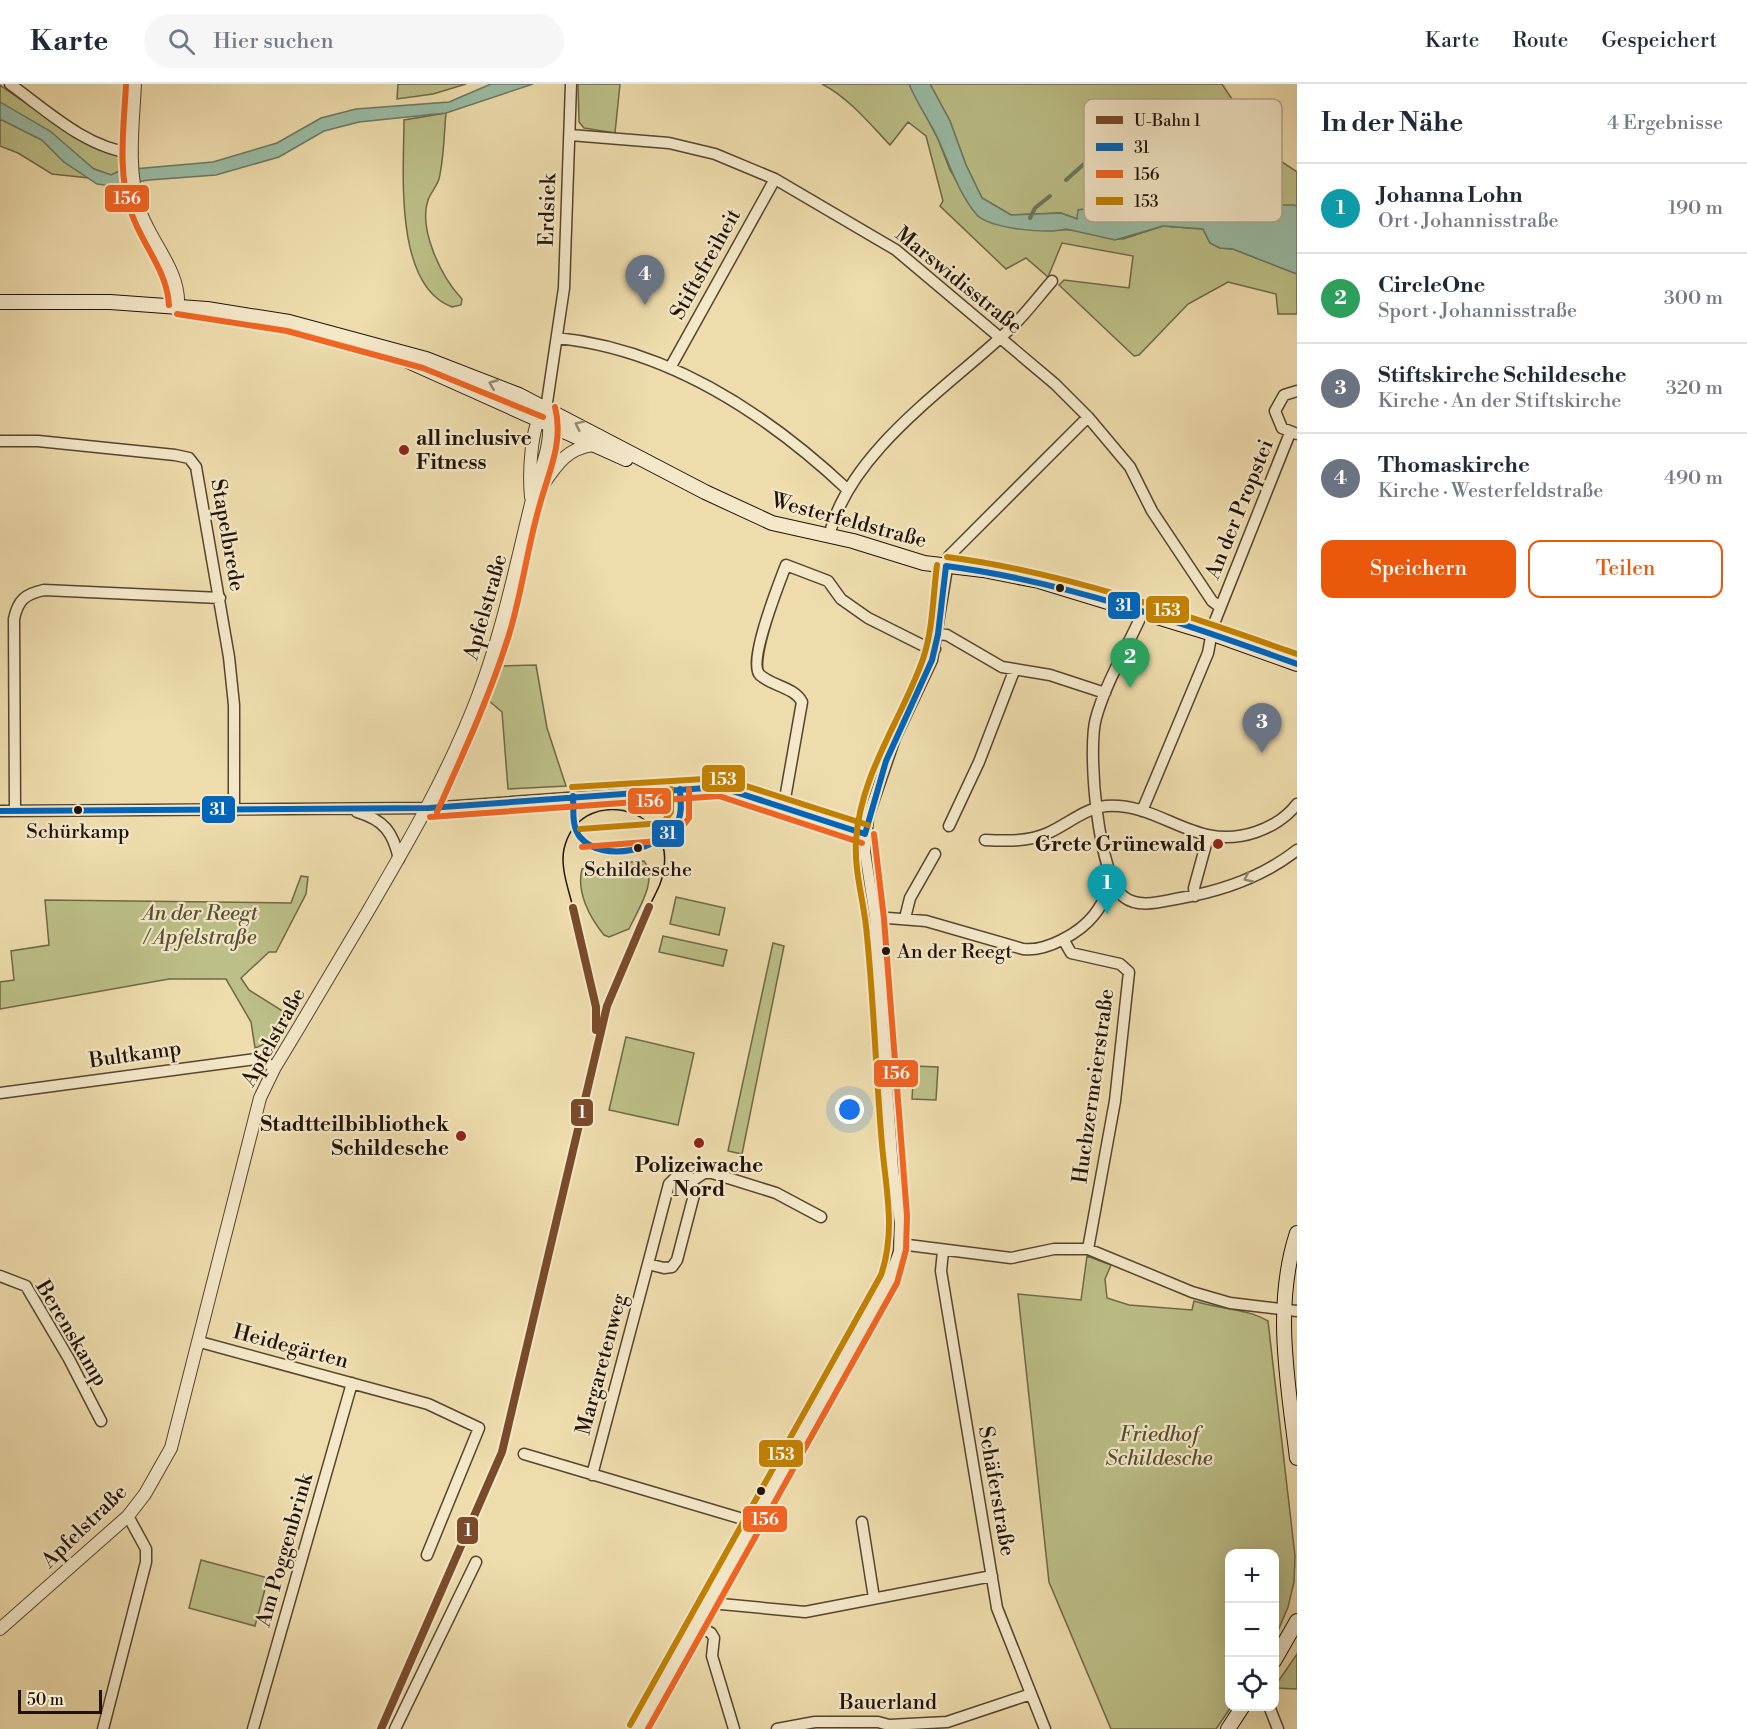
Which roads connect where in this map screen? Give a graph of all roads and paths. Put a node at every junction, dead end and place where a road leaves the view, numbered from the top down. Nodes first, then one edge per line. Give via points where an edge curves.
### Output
1 (10, 84) edge
2 (135, 84) edge
3 (571, 84) edge
4 (570, 135) junction
5 (132, 153) junction
6 (774, 179) junction
7 (1052, 281) dead end
8 (0, 302) edge
9 (178, 305) junction
10 (557, 338) junction
11 (1000, 338) junction
12 (670, 368) junction
13 (1297, 391) edge
14 (544, 417) junction
15 (1088, 417) junction
16 (1294, 434) edge
17 (0, 441) edge
18 (594, 445) junction
19 (848, 490) junction
20 (705, 492) junction
21 (531, 501) junction
22 (829, 536) junction
23 (946, 566) junction
24 (220, 598) junction
25 (1221, 607) junction
26 (1142, 614) junction
27 (938, 634) junction
28 (1213, 634) junction
29 (935, 649) junction
30 (1297, 664) edge
31 (1014, 670) junction
32 (1105, 693) junction
33 (1297, 804) edge
34 (429, 808) junction
35 (1097, 808) junction
36 (348, 809) junction
37 (783, 810) junction
38 (0, 811) edge
39 (15, 811) junction
40 (234, 811) junction
41 (1143, 811) junction
42 (949, 826) dead end
43 (865, 834) junction
44 (1208, 837) junction
45 (985, 840) dead end
46 (1297, 850) edge
47 (935, 854) dead end
48 (399, 859) junction
49 (1114, 887) junction
50 (1195, 896) junction
51 (875, 917) junction
52 (905, 918) junction
53 (1063, 939) junction
54 (275, 1067) junction
55 (0, 1093) edge
56 (692, 1181) junction
57 (822, 1217) dead end
58 (1297, 1233) edge
59 (900, 1244) junction
60 (1088, 1249) junction
61 (943, 1251) junction
62 (648, 1264) junction
63 (0, 1276) edge
64 (1291, 1310) edge
65 (200, 1342) junction
66 (352, 1383) junction
67 (101, 1421) dead end
68 (524, 1454) dead end
69 (1297, 1458) edge
70 (592, 1474) junction
71 (128, 1516) junction
72 (753, 1522) junction
73 (862, 1522) dead end
74 (427, 1555) dead end
75 (476, 1562) dead end
76 (992, 1576) junction
77 (710, 1598) junction
78 (874, 1598) junction
79 (1297, 1621) edge
80 (695, 1624) junction
81 (0, 1629) edge
82 (1277, 1657) edge
83 (1031, 1694) junction
84 (1241, 1711) edge
85 (1271, 1711) edge
86 (889, 1727) edge
87 (103, 1729) edge
88 (253, 1729) edge
89 (395, 1729) edge
90 (638, 1729) edge
91 (734, 1729) edge
92 (777, 1729) edge
93 (1045, 1729) edge
94 (1228, 1729) edge
95 (1278, 1729) edge

1 - 5 street via 80,135
2 - 5 street
3 - 4 street, Erdsiek
4 - 6 street, Marswidisstraße via 685,146
4 - 10 street, Erdsiek via 564,288
5 - 9 street via 139,208 151,239 176,280
6 - 11 street, Marswidisstraße via 896,250
6 - 12 street, Stiftsfreiheit
7 - 11 street
8 - 9 main road, Westerfeldstraße
9 - 14 main road, Westerfeldstraße via 289,322 383,349
10 - 12 street, Westerfeldstraße via 618,349
10 - 14 street
11 - 15 street, Marswidisstraße
11 - 19 street via 903,424
12 - 19 street, Westerfeldstraße via 742,407
13 - 16 street, An der Propstei via 1284,395 1275,411 1282,428
14 - 18 main road, Westerfeldstraße
20 -> 14 main road, Westerfeldstraße
14 - 21 street, Apfelstraße via 543,471
15 - 23 street via 954,548
15 - 25 street, Marswidisstraße via 1130,467 1152,511 1212,601
16 - 25 street, An der Propstei
17 - 24 street, Stapelbrede via 38,441 189,458 196,467
18 - 20 main road, Westerfeldstraße
18 - 21 street via 567,453
19 - 22 street via 838,504
20 - 22 main road, Westerfeldstraße via 772,523
21 - 34 street, Apfelstraße via 512,590 489,665
22 - 23 main road, Westerfeldstraße
23 - 26 main road, Westerfeldstraße via 1039,581
23 - 27 street
24 - 39 street via 44,590 27,594 17,605 14,619
24 - 40 street, Stapelbrede via 234,705
25 - 28 street, An der Propstei
26 - 28 main road, Westerfeldstraße
26 - 32 street
27 - 29 street
27 - 31 street
28 - 30 main road, Westerfeldstraße
28 - 41 street, An der Propstei
29 - 37 street via 868,618 841,599 828,581 786,565 764,627 757,667 762,676 802,702
29 - 43 street via 883,770
31 - 32 street via 1050,675
31 - 42 street via 979,762
32 - 35 street via 1095,720 1092,755
33 - 44 street via 1260,831 1227,839
34 - 36 street
34 - 37 street via 720,787
34 - 48 street, Apfelstraße
35 - 41 street
35 - 45 street via 1046,834 1023,840
35 - 49 street via 1107,872
36 - 40 street
36 - 48 street via 384,824
37 - 43 street
38 - 39 street
39 - 40 street
41 - 44 street
43 - 51 street
44 - 50 street
46 -> 50 street via 1244,880
47 - 52 street via 910,898
48 - 54 street, Apfelstraße
49 - 50 street via 1124,898 1144,904
49 - 53 street via 1093,916
51 - 52 street
51 - 59 street
52 - 53 street via 1030,950 1045,949
53 - 60 street, Huchzermeierstraße via 1071,953 1120,964 1129,972 1115,1101
54 - 55 street, Bultkamp via 256,1059
54 - 65 street, Apfelstraße via 252,1122
56 - 57 street, Margaretenweg via 712,1173 776,1194
56 - 62 street, Margaretenweg via 682,1176 669,1184
56 - 62 street via 695,1191 677,1260 672,1267
58 - 64 main road via 1290,1263
59 - 61 street
59 - 72 street via 889,1279
60 - 61 street via 1053,1249 1011,1258
60 - 64 street via 1192,1293 1230,1303
61 - 76 street, Schäferstraße via 941,1271
62 - 70 street, Margaretenweg
63 - 67 street, Berenskamp via 26,1286
64 - 69 main road via 1283,1333
65 - 66 street, Heidegärten
65 - 71 street, Apfelstraße via 171,1448
66 - 74 street, Heidegärten via 428,1404 479,1428
66 - 88 street, Am Poggenbrink
68 - 70 street
70 - 72 street
71 - 81 street, Apfelstraße
71 - 87 street via 146,1549 146,1562
72 - 77 street
73 - 78 street
75 - 89 street
76 - 78 street
76 - 83 street, Schäferstraße via 998,1608
77 - 78 street via 721,1604 805,1612
77 - 80 street
79 - 82 main road
80 - 90 street
80 - 91 street via 714,1638 712,1656
83 - 86 street, Bauerland via 947,1722
83 - 93 street, Schäferstraße
84 - 94 main road
85 - 95 street
86 - 92 street, Bauerland via 878,1722 815,1722

